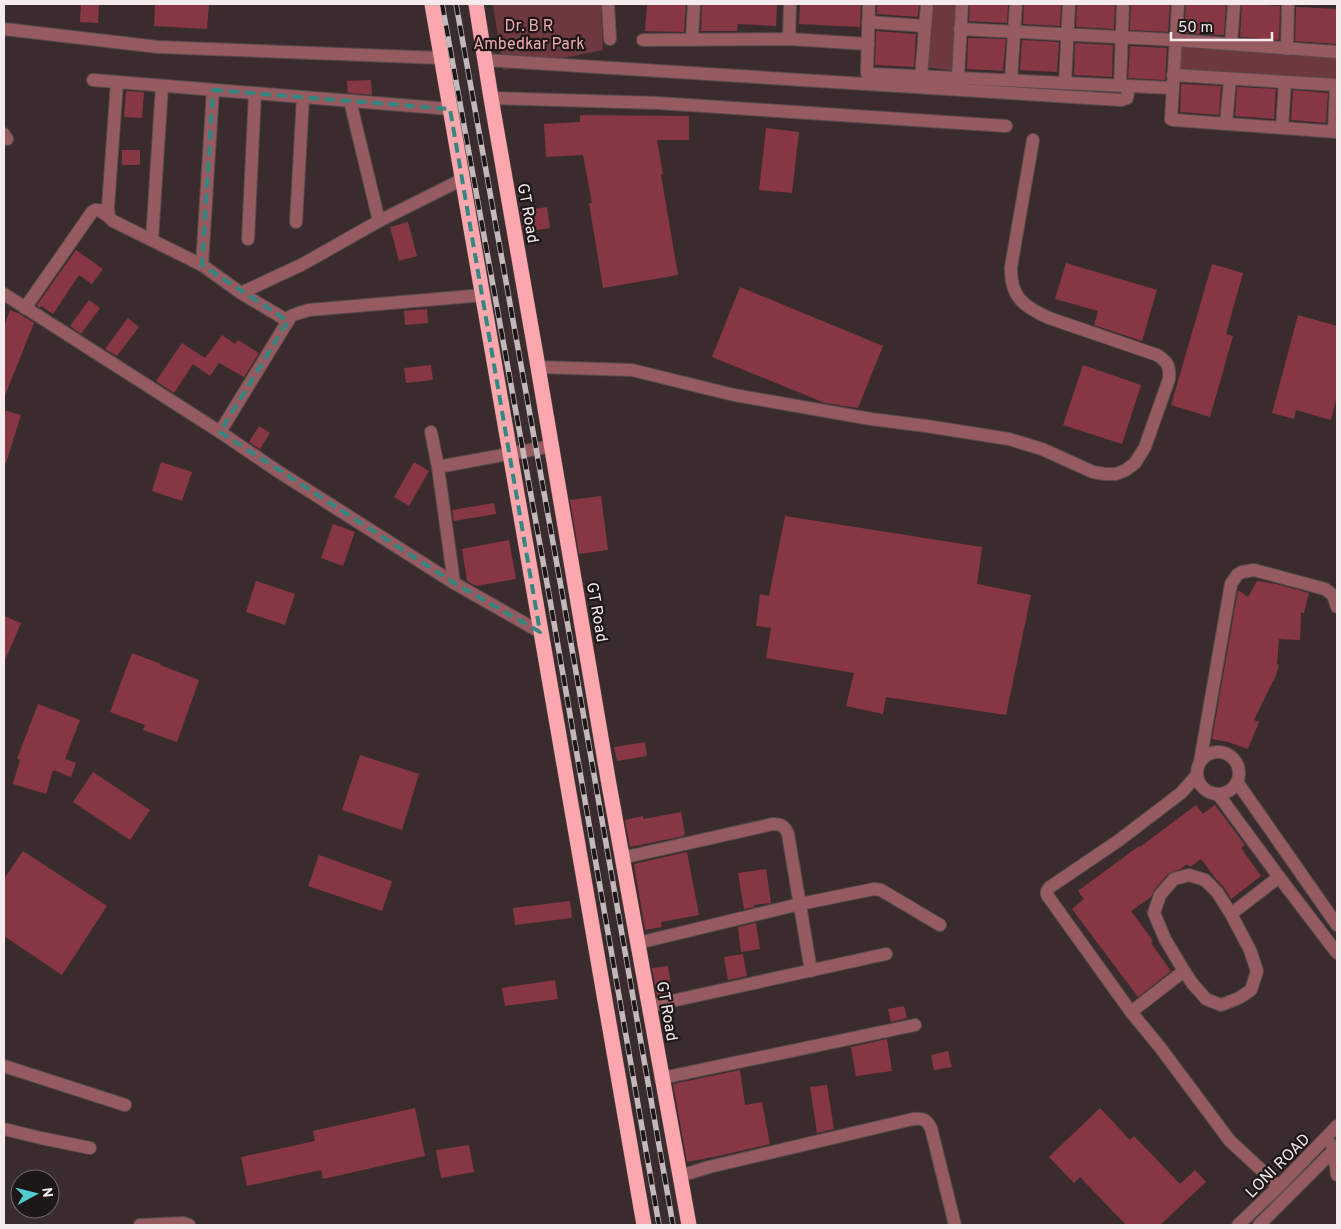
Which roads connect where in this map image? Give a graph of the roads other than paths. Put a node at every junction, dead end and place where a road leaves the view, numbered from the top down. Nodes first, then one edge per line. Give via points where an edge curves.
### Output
1 (432, 4) edge
2 (476, 4) edge
3 (608, 4) edge
4 (694, 4) edge
5 (790, 4) edge
6 (869, 4) edge
7 (927, 4) edge
8 (962, 4) edge
9 (1016, 4) edge
10 (1069, 4) edge
11 (1123, 4) edge
12 (1178, 4) edge
13 (1234, 4) edge
14 (1288, 4) edge
15 (868, 22) junction
16 (925, 26) junction
17 (960, 28) junction
18 (4, 29) edge
19 (1014, 31) junction
20 (1068, 34) junction
21 (1122, 37) junction
22 (610, 39) dead end
23 (692, 39) junction
24 (789, 39) junction
25 (643, 40) dead end
26 (1175, 40) junction
27 (868, 44) junction
28 (1231, 44) junction
29 (1287, 49) junction
30 (1337, 52) edge
31 (441, 58) junction
32 (484, 60) junction
33 (921, 76) junction
34 (958, 77) junction
35 (1230, 79) junction
36 (93, 80) dead end
37 (1011, 80) junction
38 (117, 82) junction
39 (1172, 82) junction
40 (1284, 82) junction
41 (1065, 83) junction
42 (1337, 85) edge
43 (162, 86) junction
44 (1124, 86) junction
45 (213, 90) junction
46 (255, 93) junction
47 (303, 97) junction
48 (490, 98) junction
49 (350, 101) junction
50 (450, 109) junction
51 (1226, 124) junction
52 (1006, 126) dead end
53 (1282, 128) junction
54 (1336, 132) edge
55 (1033, 140) dead end
56 (463, 180) junction
57 (109, 217) junction
58 (379, 221) junction
59 (296, 222) dead end
60 (248, 239) dead end
61 (152, 240) junction
62 (202, 265) junction
63 (241, 293) junction
64 (4, 294) edge
65 (484, 295) junction
66 (25, 308) junction
67 (288, 321) junction
68 (538, 367) junction
69 (220, 432) junction
70 (431, 432) dead end
71 (552, 446) junction
72 (510, 454) junction
73 (438, 467) junction
74 (454, 583) junction
75 (1337, 606) edge
76 (540, 632) junction
77 (1200, 762) junction
78 (1197, 775) junction
79 (1237, 782) junction
80 (1218, 794) junction
81 (622, 858) junction
82 (1279, 877) junction
83 (800, 904) junction
84 (1231, 914) junction
85 (1337, 924) edge
86 (940, 925) dead end
87 (638, 943) junction
88 (1337, 953) edge
89 (886, 954) dead end
90 (811, 970) junction
91 (1184, 971) junction
92 (649, 1006) junction
93 (1131, 1012) junction
94 (915, 1025) dead end
95 (4, 1066) edge
96 (662, 1078) junction
97 (125, 1105) dead end
98 (4, 1129) edge
99 (1333, 1131) edge
100 (90, 1148) dead end
101 (1336, 1149) edge
102 (1337, 1175) edge
103 (680, 1176) junction
104 (1278, 1187) junction
105 (140, 1225) edge
106 (189, 1225) edge
107 (644, 1225) edge
108 (689, 1225) edge
109 (955, 1225) edge
110 (1238, 1225) edge
111 (1259, 1225) edge

1 - 31 highway
2 - 32 highway, GT Road
3 - 22 street
4 - 23 street
5 - 24 street
6 - 15 street
7 - 16 street
8 - 17 street
9 - 19 street
10 - 20 street
11 - 21 street
12 - 26 street
13 - 28 street
14 - 29 street
15 - 16 street
15 - 27 street
16 - 33 street
17 - 19 street
17 - 34 street
18 - 31 street via 158,47
19 - 20 street
19 - 37 street
20 - 21 street
20 - 41 street
21 - 26 street
21 - 44 street
23 - 24 street
23 - 25 street
24 - 27 street
26 - 28 street
26 - 39 street
27 - 33 street via 867,72
28 - 29 street
29 - 30 street
31 - 50 highway
32 - 44 street via 1121,100 1128,95
32 - 48 highway, GT Road
33 - 34 street
34 - 37 street
35 - 39 street
35 - 40 street
35 - 51 street
36 - 38 street
37 - 41 street
38 - 43 street
38 - 57 street
39 - 44 street
39 - 51 street via 1171,119
40 - 42 street
40 - 53 street
41 - 44 street
42 - 54 street
43 - 45 street
43 - 61 street
45 - 46 street
45 - 62 street
46 - 47 street
46 - 60 street
47 - 49 street
47 - 59 street
48 - 52 street via 658,103
48 - 68 highway, GT Road
49 - 50 street
49 - 58 street
50 - 56 highway
51 - 53 street
53 - 54 street
55 - 68 street via 1011,267 1014,291 1033,311 1157,355 1168,364 1170,371 1145,447 1126,470 1116,474 1093,472 1009,439 734,395 632,370
56 - 58 street
56 - 65 highway
57 - 61 street
57 - 66 street via 99,210 92,212
58 - 63 street via 303,264
61 - 62 street
62 - 63 street
63 - 67 street
64 - 66 street
65 - 67 street via 309,310 298,312
65 - 72 highway
66 - 69 street
67 - 69 street
68 - 71 highway, GT Road
69 - 74 street
70 - 73 street
71 - 72 street
71 - 81 highway, GT Road
72 - 73 street
72 - 76 highway
73 - 74 street
74 - 76 street
75 - 77 street via 1333,595 1325,589 1254,570 1242,572 1235,578 1231,584
76 - 107 highway
77 - 78 street
77 - 79 street via 1211,753 1230,756 1238,768
78 - 80 street via 1202,788
78 - 93 street via 1181,793 1047,891 1049,900
79 - 80 street via 1228,792
79 - 85 street
80 - 82 street
81 - 83 street via 780,824 788,834
81 - 87 highway, GT Road
82 - 84 street
82 - 88 street
83 - 86 street via 865,890 881,890
83 - 87 street
83 - 90 street
84 - 91 street via 1257,971 1251,990 1222,1005 1206,999
84 - 91 street via 1205,880 1189,875 1174,879 1160,895 1154,913
87 - 92 highway, GT Road
89 - 90 street
90 - 92 street
91 - 93 street
92 - 96 highway, GT Road
93 - 104 street via 1230,1141
94 - 96 street
95 - 97 street
96 - 103 highway, GT Road
98 - 100 street
99 - 101 street
99 - 104 street, LONI ROAD
101 - 102 street
101 - 111 street, LONI ROAD
103 - 108 highway, GT Road
103 - 109 street via 922,1118 931,1128
104 - 110 street, LONI ROAD
105 - 106 street

